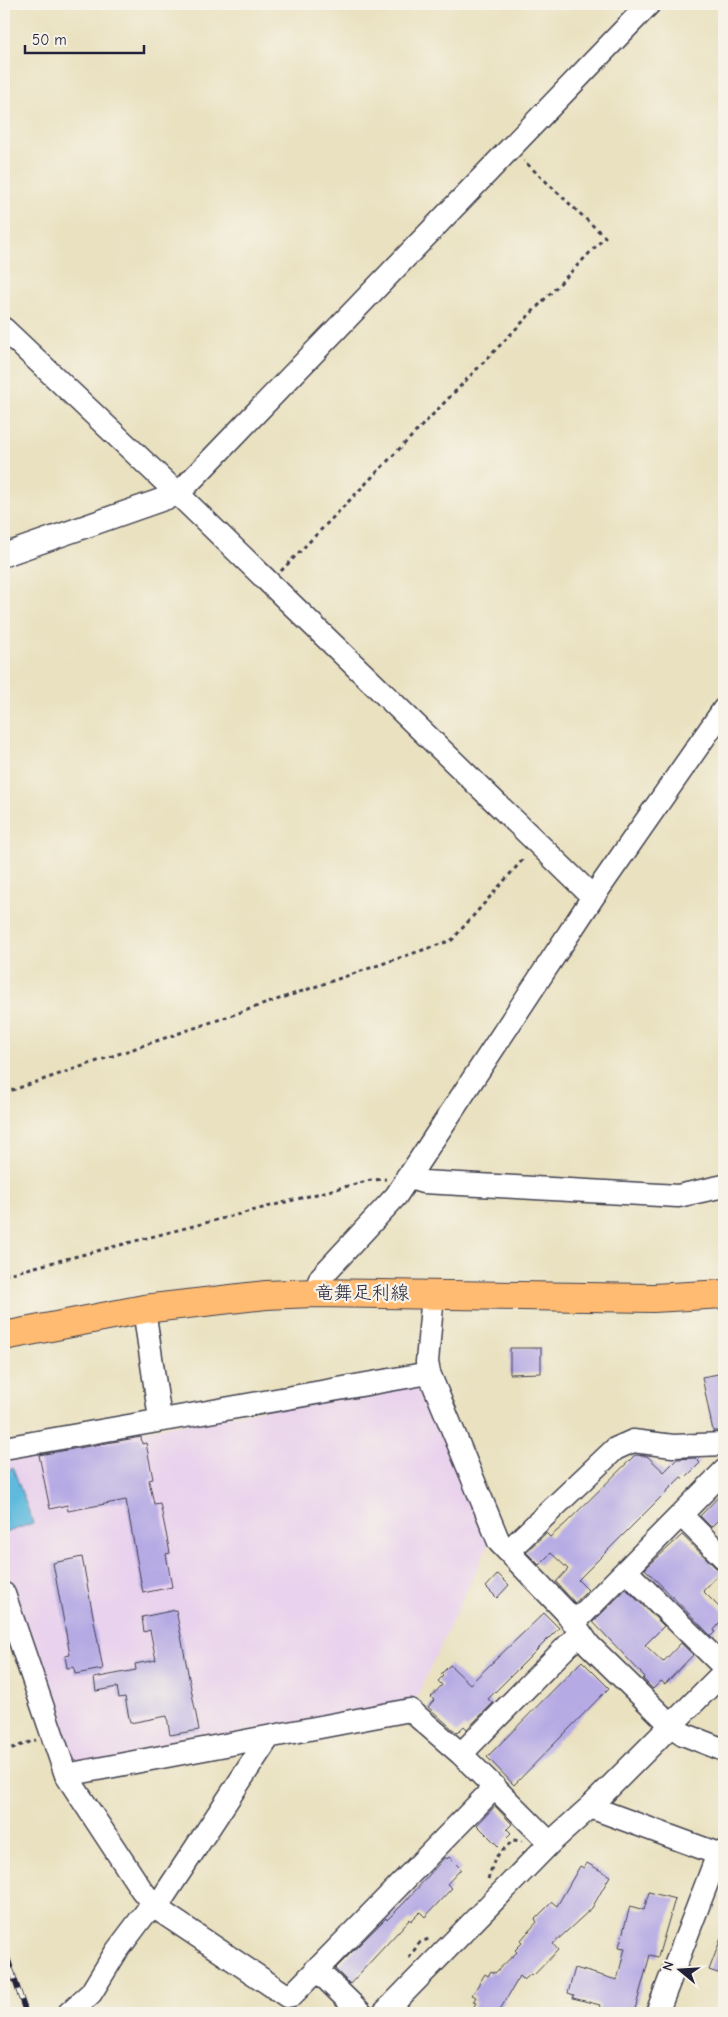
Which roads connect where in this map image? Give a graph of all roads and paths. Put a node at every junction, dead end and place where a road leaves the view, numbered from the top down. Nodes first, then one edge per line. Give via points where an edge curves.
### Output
1 (649, 4) edge
2 (510, 148) junction
3 (4, 329) edge
4 (178, 494) junction
5 (4, 555) edge
6 (269, 584) junction
7 (724, 709) edge
8 (538, 842) junction
9 (593, 897) junction
10 (4, 1093) edge
11 (407, 1178) junction
12 (724, 1186) edge
13 (4, 1275) edge
14 (314, 1292) junction
15 (433, 1294) junction
16 (724, 1294) edge
17 (144, 1308) junction
18 (4, 1336) edge
19 (428, 1373) junction
20 (160, 1419) junction
21 (724, 1444) edge
22 (4, 1448) edge
23 (724, 1471) edge
24 (681, 1515) junction
25 (508, 1551) junction
26 (724, 1558) edge
27 (626, 1570) junction
28 (4, 1594) edge
29 (577, 1628) junction
30 (724, 1667) edge
31 (724, 1672) edge
32 (672, 1726) junction
33 (270, 1737) junction
34 (39, 1739) dead end
35 (724, 1750) edge
36 (4, 1751) edge
37 (461, 1754) junction
38 (66, 1775) junction
39 (494, 1787) junction
40 (590, 1807) junction
41 (550, 1843) junction
42 (721, 1855) edge
43 (154, 1906) junction
44 (316, 1969) junction
45 (389, 2012) edge
46 (69, 2013) edge
47 (361, 2013) edge
48 (657, 2013) edge

1 - 2 street
2 - 4 street
2 - 6 path via 605,237
3 - 4 street
4 - 5 street
4 - 6 street
6 - 8 street
7 - 9 street
8 - 9 street
8 - 10 path via 452,940
9 - 11 street
11 - 12 street via 424,1182 678,1196
11 - 13 path via 371,1180
11 - 14 street via 396,1196 321,1276
14 - 15 main road, 竜舞足利線
14 - 17 main road, 竜舞足利線
15 - 16 main road, 竜舞足利線 via 653,1298
15 - 19 street
17 - 18 main road, 竜舞足利線
17 - 20 street
19 - 20 street
19 - 25 street via 499,1542
20 - 22 street
21 - 25 street via 674,1446 633,1441 615,1449
23 - 24 street
24 - 26 street
24 - 27 street
25 - 29 street
27 - 29 street
27 - 30 street
28 - 38 street
29 - 32 street via 589,1645
29 - 37 street
31 - 32 street
32 - 35 street via 683,1734
32 - 40 street
33 - 37 street via 410,1710
33 - 38 street
33 - 43 street
34 - 36 path
37 - 39 street
38 - 43 street
39 - 41 street
39 - 44 street
40 - 41 street
40 - 42 street
41 - 45 street
42 - 48 street
43 - 44 street via 287,1996 292,1995
43 - 46 street via 116,1952 91,1993
44 - 47 street

